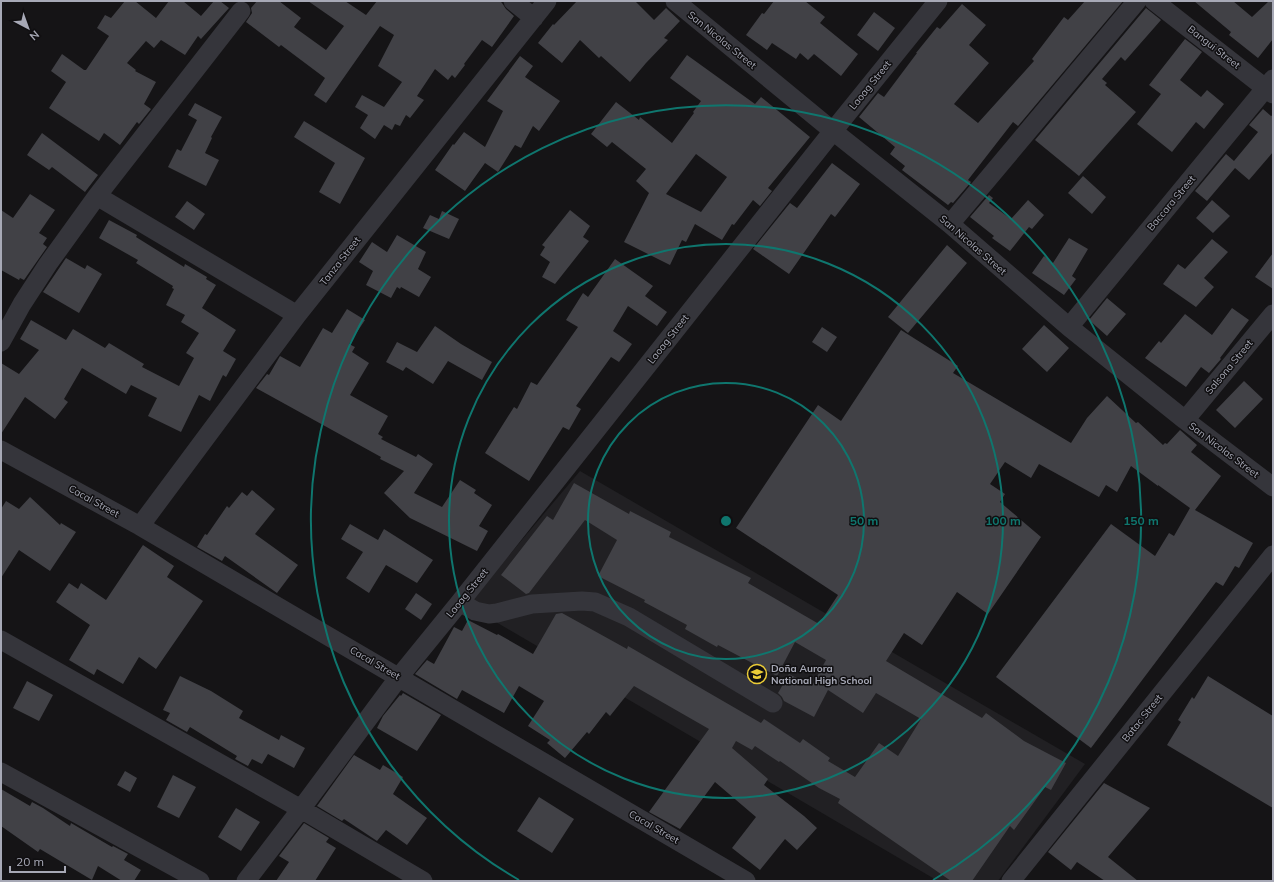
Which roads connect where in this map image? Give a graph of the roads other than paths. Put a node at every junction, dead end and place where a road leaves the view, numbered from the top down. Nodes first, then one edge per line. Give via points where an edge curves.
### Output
1 (513, 1) edge
2 (547, 1) edge
3 (675, 1) edge
4 (1137, 1) edge
5 (1154, 1) edge
6 (930, 4) edge
7 (241, 11) dead end
8 (534, 18) junction
9 (1271, 87) edge
10 (833, 131) junction
11 (97, 196) junction
12 (950, 224) junction
13 (1273, 314) edge
14 (298, 315) junction
15 (1068, 326) junction
16 (1, 342) edge
17 (1185, 420) junction
18 (1, 450) edge
19 (1273, 487) edge
20 (140, 526) junction
21 (1273, 555) edge
22 (460, 602) junction
23 (1, 640) edge
24 (399, 677) junction
25 (773, 703) dead end
26 (1, 772) edge
27 (301, 810) junction
28 (200, 881) edge
29 (246, 881) edge
30 (422, 881) edge
31 (746, 881) edge
32 (1011, 881) edge

1 - 8 street
2 - 8 street, Tanza Street
3 - 10 street, San Nicolas Street
4 - 12 street
5 - 9 street, Bangui Street
6 - 10 street, Laoag Street
7 - 11 street
8 - 14 street, Tanza Street
9 - 15 street, Baccara Street
10 - 12 street, San Nicolas Street
10 - 22 street, Laoag Street
11 - 14 street
11 - 16 street via 48,264
12 - 15 street, San Nicolas Street
13 - 17 street, Salsona Street
14 - 20 street, Tanza Street
15 - 17 street, San Nicolas Street
17 - 19 street, San Nicolas Street
18 - 20 street, Cacal Street
20 - 24 street, Cacal Street
21 - 32 street, Batac Street
22 - 24 street, Laoag Street
22 - 25 street via 475,611 489,614 532,604 582,600 595,602 629,616
23 - 27 street
24 - 27 street, Laoag Street
24 - 31 street, Cacal Street
26 - 28 street
27 - 29 street, Laoag Street
27 - 30 street

